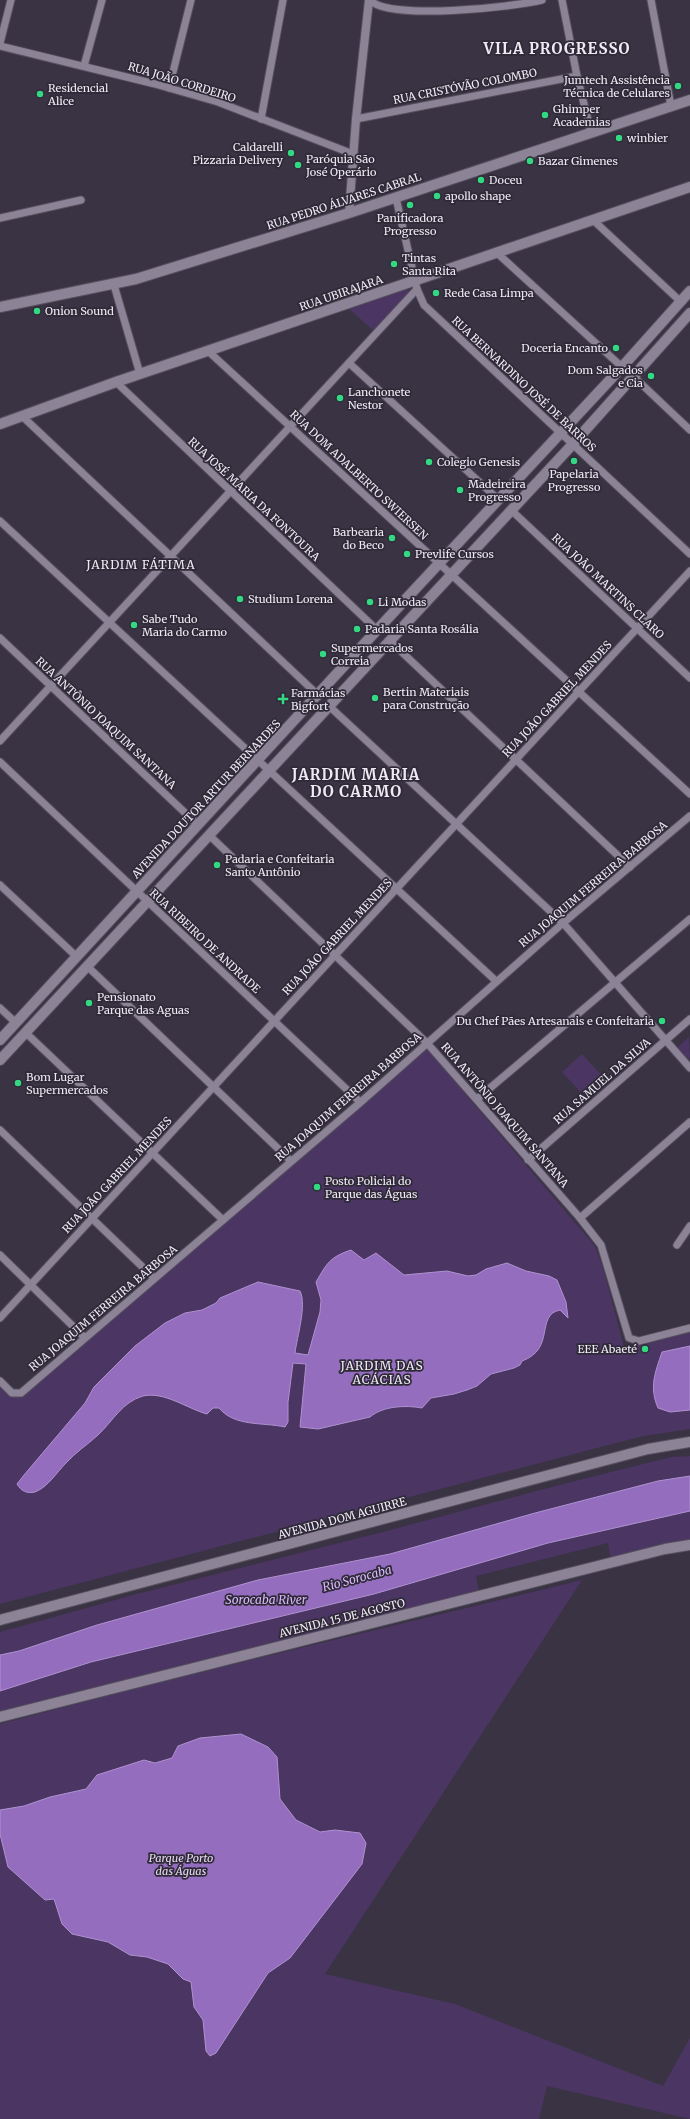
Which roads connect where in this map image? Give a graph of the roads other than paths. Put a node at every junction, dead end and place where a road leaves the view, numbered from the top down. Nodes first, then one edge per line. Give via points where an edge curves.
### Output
1 (11, 0) edge
2 (102, 0) edge
3 (191, 0) edge
4 (283, 0) edge
5 (370, 0) edge
6 (542, 0) edge
7 (562, 0) edge
8 (652, 0) edge
9 (0, 44) edge
10 (84, 66) junction
11 (577, 76) junction
12 (169, 88) junction
13 (690, 100) edge
14 (671, 106) junction
15 (356, 118) junction
16 (261, 119) junction
17 (591, 132) junction
18 (353, 154) junction
19 (690, 188) edge
20 (396, 198) junction
21 (81, 200) dead end
22 (349, 213) junction
23 (0, 218) edge
24 (593, 220) junction
25 (497, 253) junction
26 (114, 285) junction
27 (417, 285) junction
28 (690, 291) edge
29 (680, 301) junction
30 (0, 307) edge
31 (690, 312) edge
32 (208, 351) junction
33 (349, 363) junction
34 (622, 367) junction
35 (140, 374) junction
36 (634, 378) junction
37 (116, 382) junction
38 (22, 416) junction
39 (0, 424) edge
40 (291, 426) junction
41 (690, 430) edge
42 (560, 434) junction
43 (572, 445) junction
44 (230, 492) junction
45 (499, 500) junction
46 (511, 510) junction
47 (0, 521) edge
48 (690, 554) edge
49 (171, 556) junction
50 (440, 564) junction
51 (690, 571) edge
52 (451, 574) junction
53 (109, 623) junction
54 (637, 629) junction
55 (377, 630) junction
56 (0, 638) edge
57 (389, 640) junction
58 (690, 678) edge
59 (51, 686) junction
60 (579, 692) junction
61 (319, 696) junction
62 (328, 706) junction
63 (0, 741) edge
64 (259, 760) junction
65 (516, 760) junction
66 (0, 762) edge
67 (270, 770) junction
68 (690, 794) edge
69 (690, 816) edge
70 (456, 824) junction
71 (198, 825) junction
72 (210, 836) junction
73 (630, 867) junction
74 (0, 885) edge
75 (397, 888) junction
76 (137, 891) junction
77 (147, 901) junction
78 (690, 919) edge
79 (563, 923) junction
80 (335, 956) junction
81 (77, 957) junction
82 (86, 966) junction
83 (496, 981) junction
84 (615, 982) junction
85 (0, 1008) edge
86 (690, 1019) edge
87 (274, 1022) junction
88 (16, 1023) junction
89 (25, 1032) junction
90 (0, 1040) edge
91 (666, 1040) junction
92 (427, 1043) junction
93 (0, 1060) edge
94 (690, 1068) edge
95 (214, 1087) junction
96 (477, 1099) junction
97 (360, 1102) junction
98 (690, 1122) edge
99 (0, 1130) edge
100 (153, 1153) junction
101 (528, 1160) junction
102 (292, 1161) junction
103 (92, 1218) junction
104 (580, 1218) junction
105 (223, 1220) junction
106 (690, 1226) edge
107 (676, 1245) dead end
108 (0, 1255) edge
109 (154, 1278) junction
110 (31, 1285) junction
111 (0, 1318) edge
112 (690, 1328) edge
113 (84, 1337) junction
114 (0, 1381) edge
115 (690, 1442) edge
116 (690, 1545) edge
117 (0, 1620) edge
118 (0, 1717) edge

1 - 9 street
2 - 10 street
3 - 12 street
4 - 16 street
5 - 6 street via 374,4 402,9 436,11 522,5
5 - 15 street
7 - 11 street
8 - 14 street
9 - 10 street, RUA JOÃO CORDEIRO
10 - 12 street, RUA JOÃO CORDEIRO
11 - 15 street, RUA CRISTÓVÃO COLOMBO
11 - 17 street
12 - 16 street, RUA JOÃO CORDEIRO via 218,102
13 - 14 main road, RUA PEDRO ÁLVARES CABRAL
14 - 17 main road, RUA PEDRO ÁLVARES CABRAL
15 - 18 street
16 - 18 street, RUA JOÃO CORDEIRO
17 - 20 main road, RUA PEDRO ÁLVARES CABRAL
18 - 22 street
19 - 24 main road, RUA UBIRAJARA
20 - 22 main road, RUA PEDRO ÁLVARES CABRAL
20 - 27 street, RUA BERNARDINO JOSÉ DE BARROS
21 - 23 street
22 - 26 main road, RUA PEDRO ÁLVARES CABRAL
24 - 25 main road, RUA UBIRAJARA
24 - 29 street
25 - 27 main road, RUA UBIRAJARA
25 - 34 street
26 - 30 main road, RUA PEDRO ÁLVARES CABRAL
26 - 35 street
27 - 32 main road, RUA UBIRAJARA
27 - 33 street
27 - 42 street, RUA BERNARDINO JOSÉ DE BARROS via 424,305
28 - 29 main road, AVENIDA DOUTOR ARTUR BERNARDES
29 - 34 main road, AVENIDA DOUTOR ARTUR BERNARDES
31 - 36 main road
32 - 35 main road, RUA UBIRAJARA
32 - 40 street, RUA DOM ADALBERTO SWIERSEN
33 - 40 street
33 - 45 street
34 - 42 main road, AVENIDA DOUTOR ARTUR BERNARDES
35 - 37 main road, RUA UBIRAJARA
36 - 41 street
36 - 43 main road
37 - 38 main road, RUA UBIRAJARA
37 - 44 street, RUA JOSÉ MARIA DA FONTOURA
38 - 39 main road, RUA UBIRAJARA
38 - 49 street
40 - 44 street
40 - 50 street, RUA DOM ADALBERTO SWIERSEN
42 - 43 street, RUA BERNARDINO JOSÉ DE BARROS
42 - 45 main road, AVENIDA DOUTOR ARTUR BERNARDES
43 - 46 main road
43 - 48 street, RUA BERNARDINO JOSÉ DE BARROS
44 - 49 street
44 - 55 street, RUA JOSÉ MARIA DA FONTOURA
45 - 50 main road, AVENIDA DOUTOR ARTUR BERNARDES
46 - 52 main road
46 - 54 street, RUA JOÃO MARTINS CLARO
47 - 53 street
49 - 53 street
49 - 61 street
50 - 52 street, RUA DOM ADALBERTO SWIERSEN
50 - 55 main road, AVENIDA DOUTOR ARTUR BERNARDES
51 - 54 street, RUA JOÃO GABRIEL MENDES
52 - 57 main road
52 - 60 street, RUA DOM ADALBERTO SWIERSEN
53 - 59 street
53 - 64 street
54 - 58 street, RUA JOÃO MARTINS CLARO
54 - 60 street, RUA JOÃO GABRIEL MENDES
55 - 61 main road, AVENIDA DOUTOR ARTUR BERNARDES
56 - 59 street, RUA ANTÔNIO JOAQUIM SANTANA
57 - 62 main road
57 - 65 street
59 - 63 street
59 - 71 street, RUA ANTÔNIO JOAQUIM SANTANA
60 - 65 street, RUA JOÃO GABRIEL MENDES
60 - 68 street, RUA DOM ADALBERTO SWIERSEN
61 - 64 main road, AVENIDA DOUTOR ARTUR BERNARDES
62 - 67 main road
62 - 70 street
64 - 67 street
64 - 71 main road, AVENIDA DOUTOR ARTUR BERNARDES
65 - 70 street, RUA JOÃO GABRIEL MENDES
65 - 73 street
66 - 76 street, RUA RIBEIRO DE ANDRADE
67 - 72 main road
67 - 75 street
69 - 73 street, RUA JOAQUIM FERREIRA BARBOSA
70 - 75 street, RUA JOÃO GABRIEL MENDES
70 - 79 street
71 - 76 main road, AVENIDA DOUTOR ARTUR BERNARDES
72 - 77 main road
72 - 80 street, RUA ANTÔNIO JOAQUIM SANTANA
73 - 79 street, RUA JOAQUIM FERREIRA BARBOSA
74 - 81 street
75 - 80 street, RUA JOÃO GABRIEL MENDES
75 - 83 street
76 - 77 street, RUA RIBEIRO DE ANDRADE
76 - 81 main road, AVENIDA DOUTOR ARTUR BERNARDES
77 - 82 main road
77 - 87 street, RUA RIBEIRO DE ANDRADE
78 - 84 street
79 - 83 street, RUA JOAQUIM FERREIRA BARBOSA
79 - 84 street
80 - 87 street, RUA JOÃO GABRIEL MENDES
80 - 92 street, RUA ANTÔNIO JOAQUIM SANTANA
81 - 88 main road, AVENIDA DOUTOR ARTUR BERNARDES
82 - 89 main road
82 - 95 street
83 - 92 street, RUA JOAQUIM FERREIRA BARBOSA
84 - 91 street
84 - 96 street
85 - 88 street
86 - 91 street, RUA SAMUEL DA SILVA
87 - 95 street, RUA JOÃO GABRIEL MENDES
87 - 97 street, RUA RIBEIRO DE ANDRADE
88 - 90 main road, AVENIDA DOUTOR ARTUR BERNARDES
89 - 93 main road
89 - 100 street
91 - 94 street
91 - 101 street, RUA SAMUEL DA SILVA
92 - 96 street, RUA ANTÔNIO JOAQUIM SANTANA
92 - 97 street, RUA JOAQUIM FERREIRA BARBOSA
95 - 100 street, RUA JOÃO GABRIEL MENDES
95 - 102 street
96 - 101 street, RUA ANTÔNIO JOAQUIM SANTANA
97 - 102 street, RUA JOAQUIM FERREIRA BARBOSA
98 - 104 street
99 - 103 street
100 - 103 street, RUA JOÃO GABRIEL MENDES
100 - 105 street
101 - 104 street, RUA ANTÔNIO JOAQUIM SANTANA
102 - 105 street, RUA JOAQUIM FERREIRA BARBOSA
103 - 109 street
103 - 110 street, RUA JOÃO GABRIEL MENDES
104 - 112 street, RUA ANTÔNIO JOAQUIM SANTANA via 601,1246 627,1335 632,1340 639,1341
105 - 109 street, RUA JOAQUIM FERREIRA BARBOSA
106 - 107 street
108 - 110 street
109 - 113 street, RUA JOAQUIM FERREIRA BARBOSA
110 - 111 street, RUA JOÃO GABRIEL MENDES
110 - 113 street
113 - 114 street, RUA JOAQUIM FERREIRA BARBOSA via 20,1392 12,1393
115 - 117 main road, AVENIDA DOM AGUIRRE via 648,1449
116 - 118 main road, AVENIDA 15 DE AGOSTO

